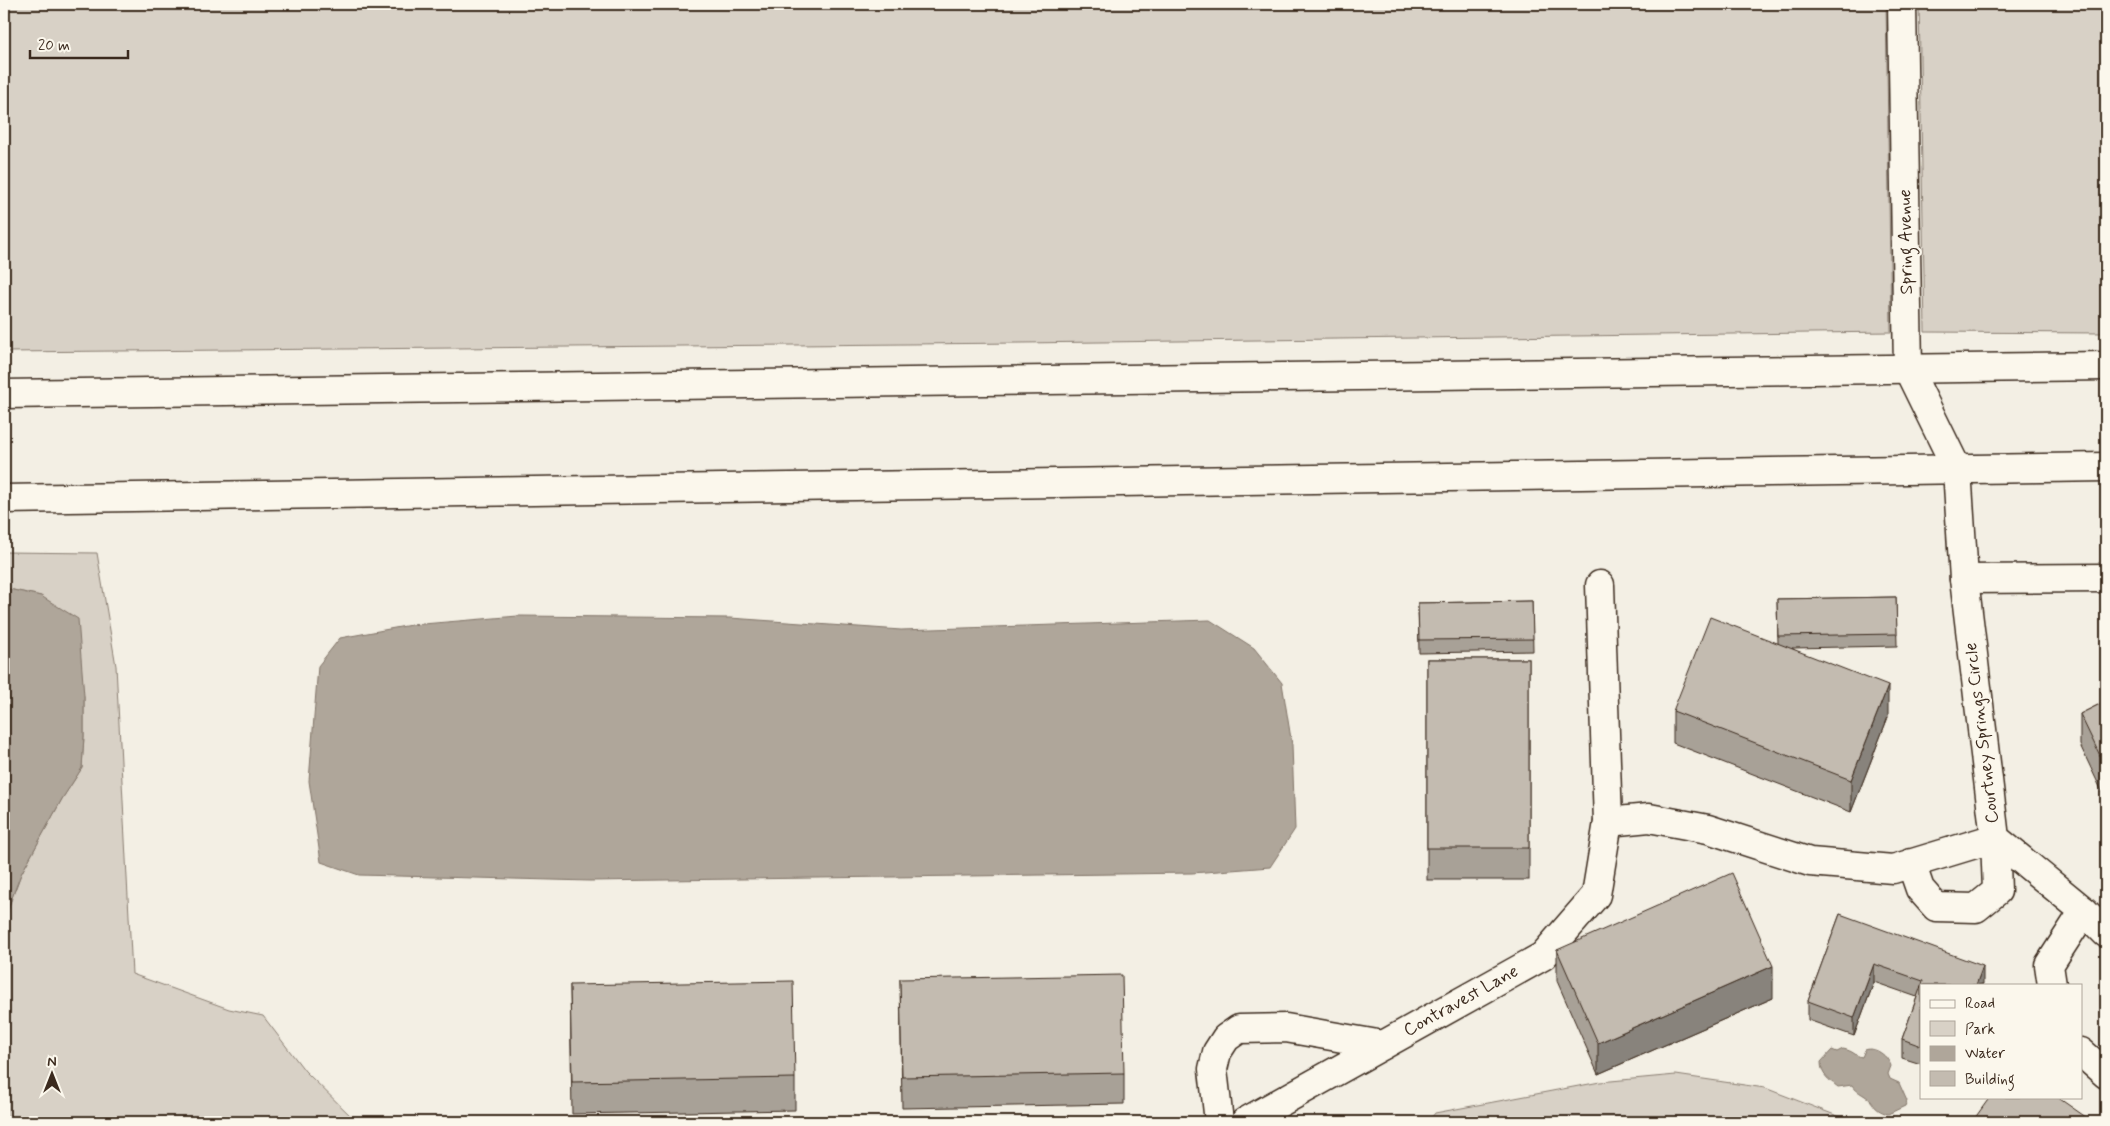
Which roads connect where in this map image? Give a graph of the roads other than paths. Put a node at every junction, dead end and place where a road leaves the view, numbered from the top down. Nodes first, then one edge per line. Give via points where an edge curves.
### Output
1 (1902, 4) edge
2 (2106, 366) edge
3 (1908, 369) junction
4 (4, 394) edge
5 (2106, 467) edge
6 (1957, 470) junction
7 (4, 498) edge
8 (2106, 578) edge
9 (1964, 579) junction
10 (1600, 585) dead end
11 (1608, 822) junction
12 (1995, 838) junction
13 (1911, 863) junction
14 (2084, 912) junction
15 (2106, 933) edge
16 (2052, 984) edge
17 (1383, 1045) junction
18 (2082, 1053) edge
19 (2106, 1074) edge
20 (1218, 1122) edge
21 (1245, 1122) edge

1 - 3 main road, Spring Avenue
2 - 3 main road
3 - 4 main road
3 - 6 main road, Spring Avenue
5 - 6 main road
6 - 7 main road
6 - 9 main road, Courtney Springs Circle
8 - 9 main road
9 - 12 main road, Courtney Springs Circle
10 - 11 main road, Contravest Lane
11 - 13 main road via 1650,818 1708,829 1810,862 1893,869
11 - 17 main road, Contravest Lane via 1596,895 1543,956
12 - 13 main road
12 - 13 main road via 1997,892 1976,908 1936,907 1920,889
12 - 14 main road, Courtney Springs Circle
14 - 15 main road, Courtney Springs Circle
14 - 16 main road via 2049,965
17 - 20 main road via 1286,1028 1239,1029 1226,1038 1212,1069
17 - 21 main road, Contravest Lane
18 - 19 main road

